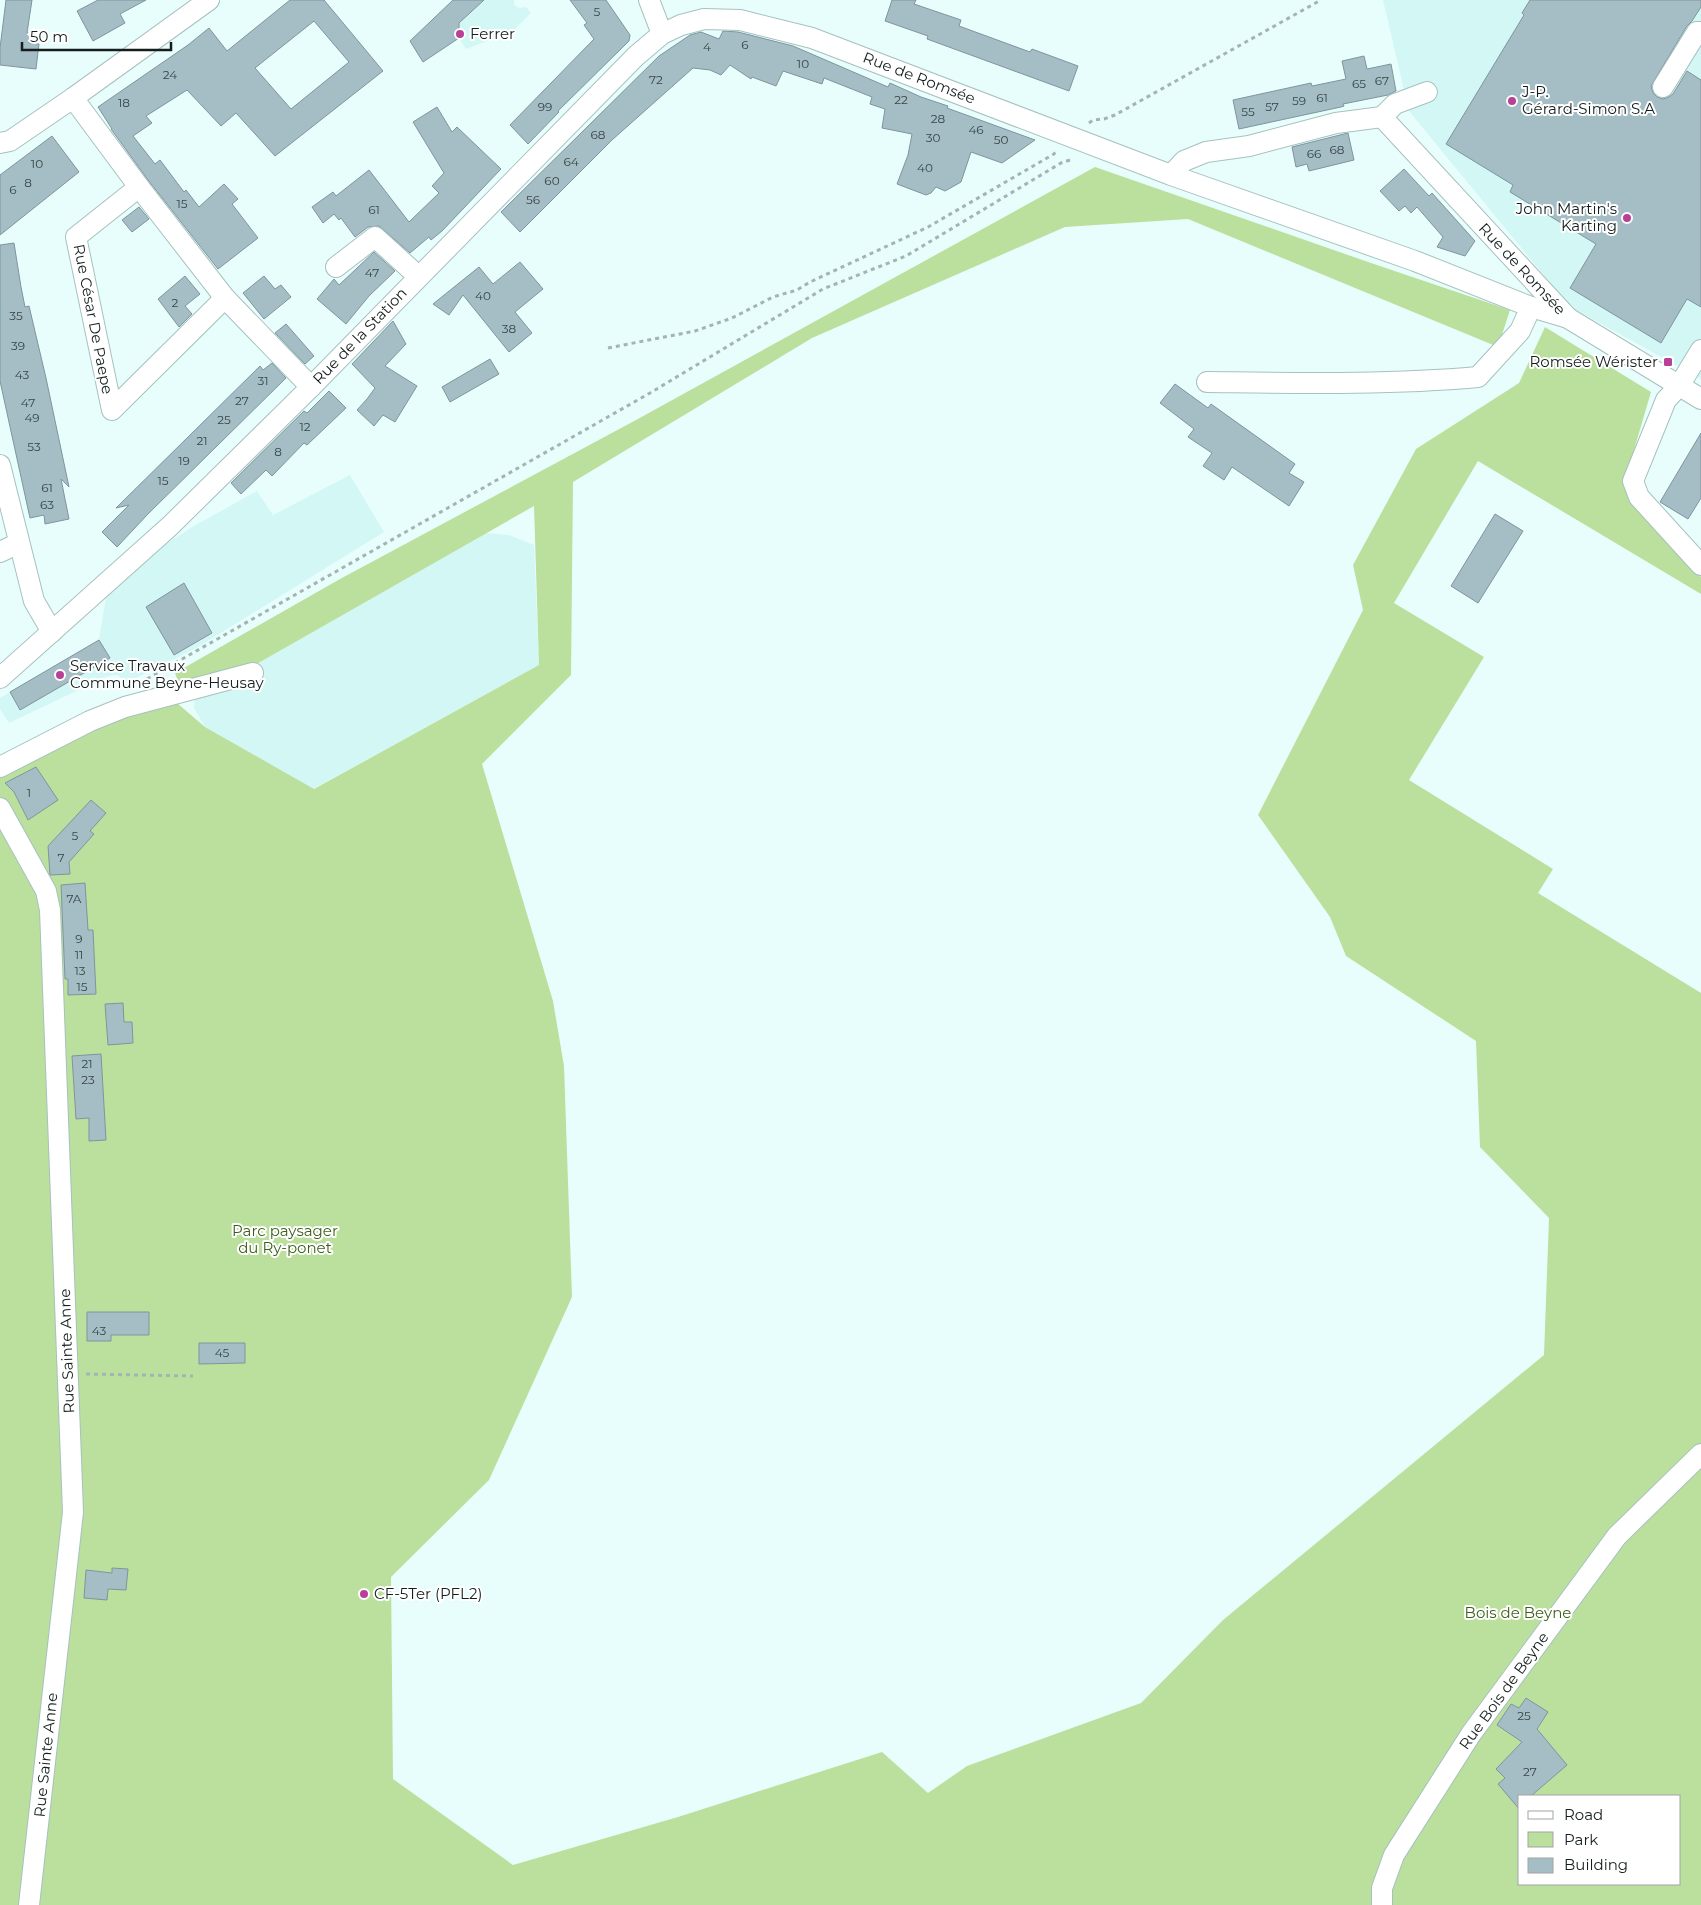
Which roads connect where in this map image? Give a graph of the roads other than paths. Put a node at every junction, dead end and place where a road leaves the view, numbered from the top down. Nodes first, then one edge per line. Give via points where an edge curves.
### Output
1 (210, 0) edge
2 (649, 0) edge
3 (1701, 32) edge
4 (662, 34) junction
5 (1663, 87) dead end
6 (1428, 92) dead end
7 (73, 98) junction
8 (1382, 117) junction
9 (0, 143) edge
10 (1171, 175) junction
11 (139, 187) junction
12 (336, 267) dead end
13 (418, 276) junction
14 (226, 298) junction
15 (1530, 307) junction
16 (1568, 318) junction
17 (1701, 350) edge
18 (1207, 382) dead end
19 (1679, 386) junction
20 (311, 387) junction
21 (1701, 399) edge
22 (0, 465) edge
23 (19, 543) junction
24 (0, 552) edge
25 (1701, 565) edge
26 (52, 632) junction
27 (253, 673) dead end
28 (0, 678) edge
29 (0, 767) edge
30 (0, 808) edge
31 (6, 832) edge
32 (1701, 1454) edge
33 (30, 1905) edge
34 (1382, 1905) edge

1 - 7 street
2 - 4 street
3 - 5 street
4 - 10 street, Rue de Romsée via 704,19 740,20 812,38
4 - 13 street, Rue de la Station via 636,56
6 - 8 street via 1395,104
7 - 9 street via 10,140
7 - 11 street
8 - 10 street via 1336,123 1249,146 1206,152 1184,161
8 - 16 street, Rue de Romsée
10 - 15 street, Rue de Romsée via 1415,261
11 - 14 street
11 - 14 street, Rue César De Paepe via 76,238 112,410
12 - 13 street via 375,237
13 - 20 street, Rue de la Station
14 - 20 street
15 - 16 street, Rue de Romsée
15 - 18 street via 1520,332 1478,377 1392,382
16 - 19 street
17 - 19 street
19 - 21 street
19 - 25 street via 1666,400 1634,481 1639,497
20 - 26 street, Rue de la Station via 170,526
22 - 23 street
23 - 24 street
23 - 26 street via 34,601
26 - 28 street, Rue de la Station
27 - 29 street via 125,707 90,721
30 - 31 street, Rue Sainte Anne
31 - 33 street, Rue Sainte Anne via 46,891 50,910 73,1512
32 - 34 street, Rue Bois de Beyne via 1617,1536 1471,1734 1394,1855 1382,1888

